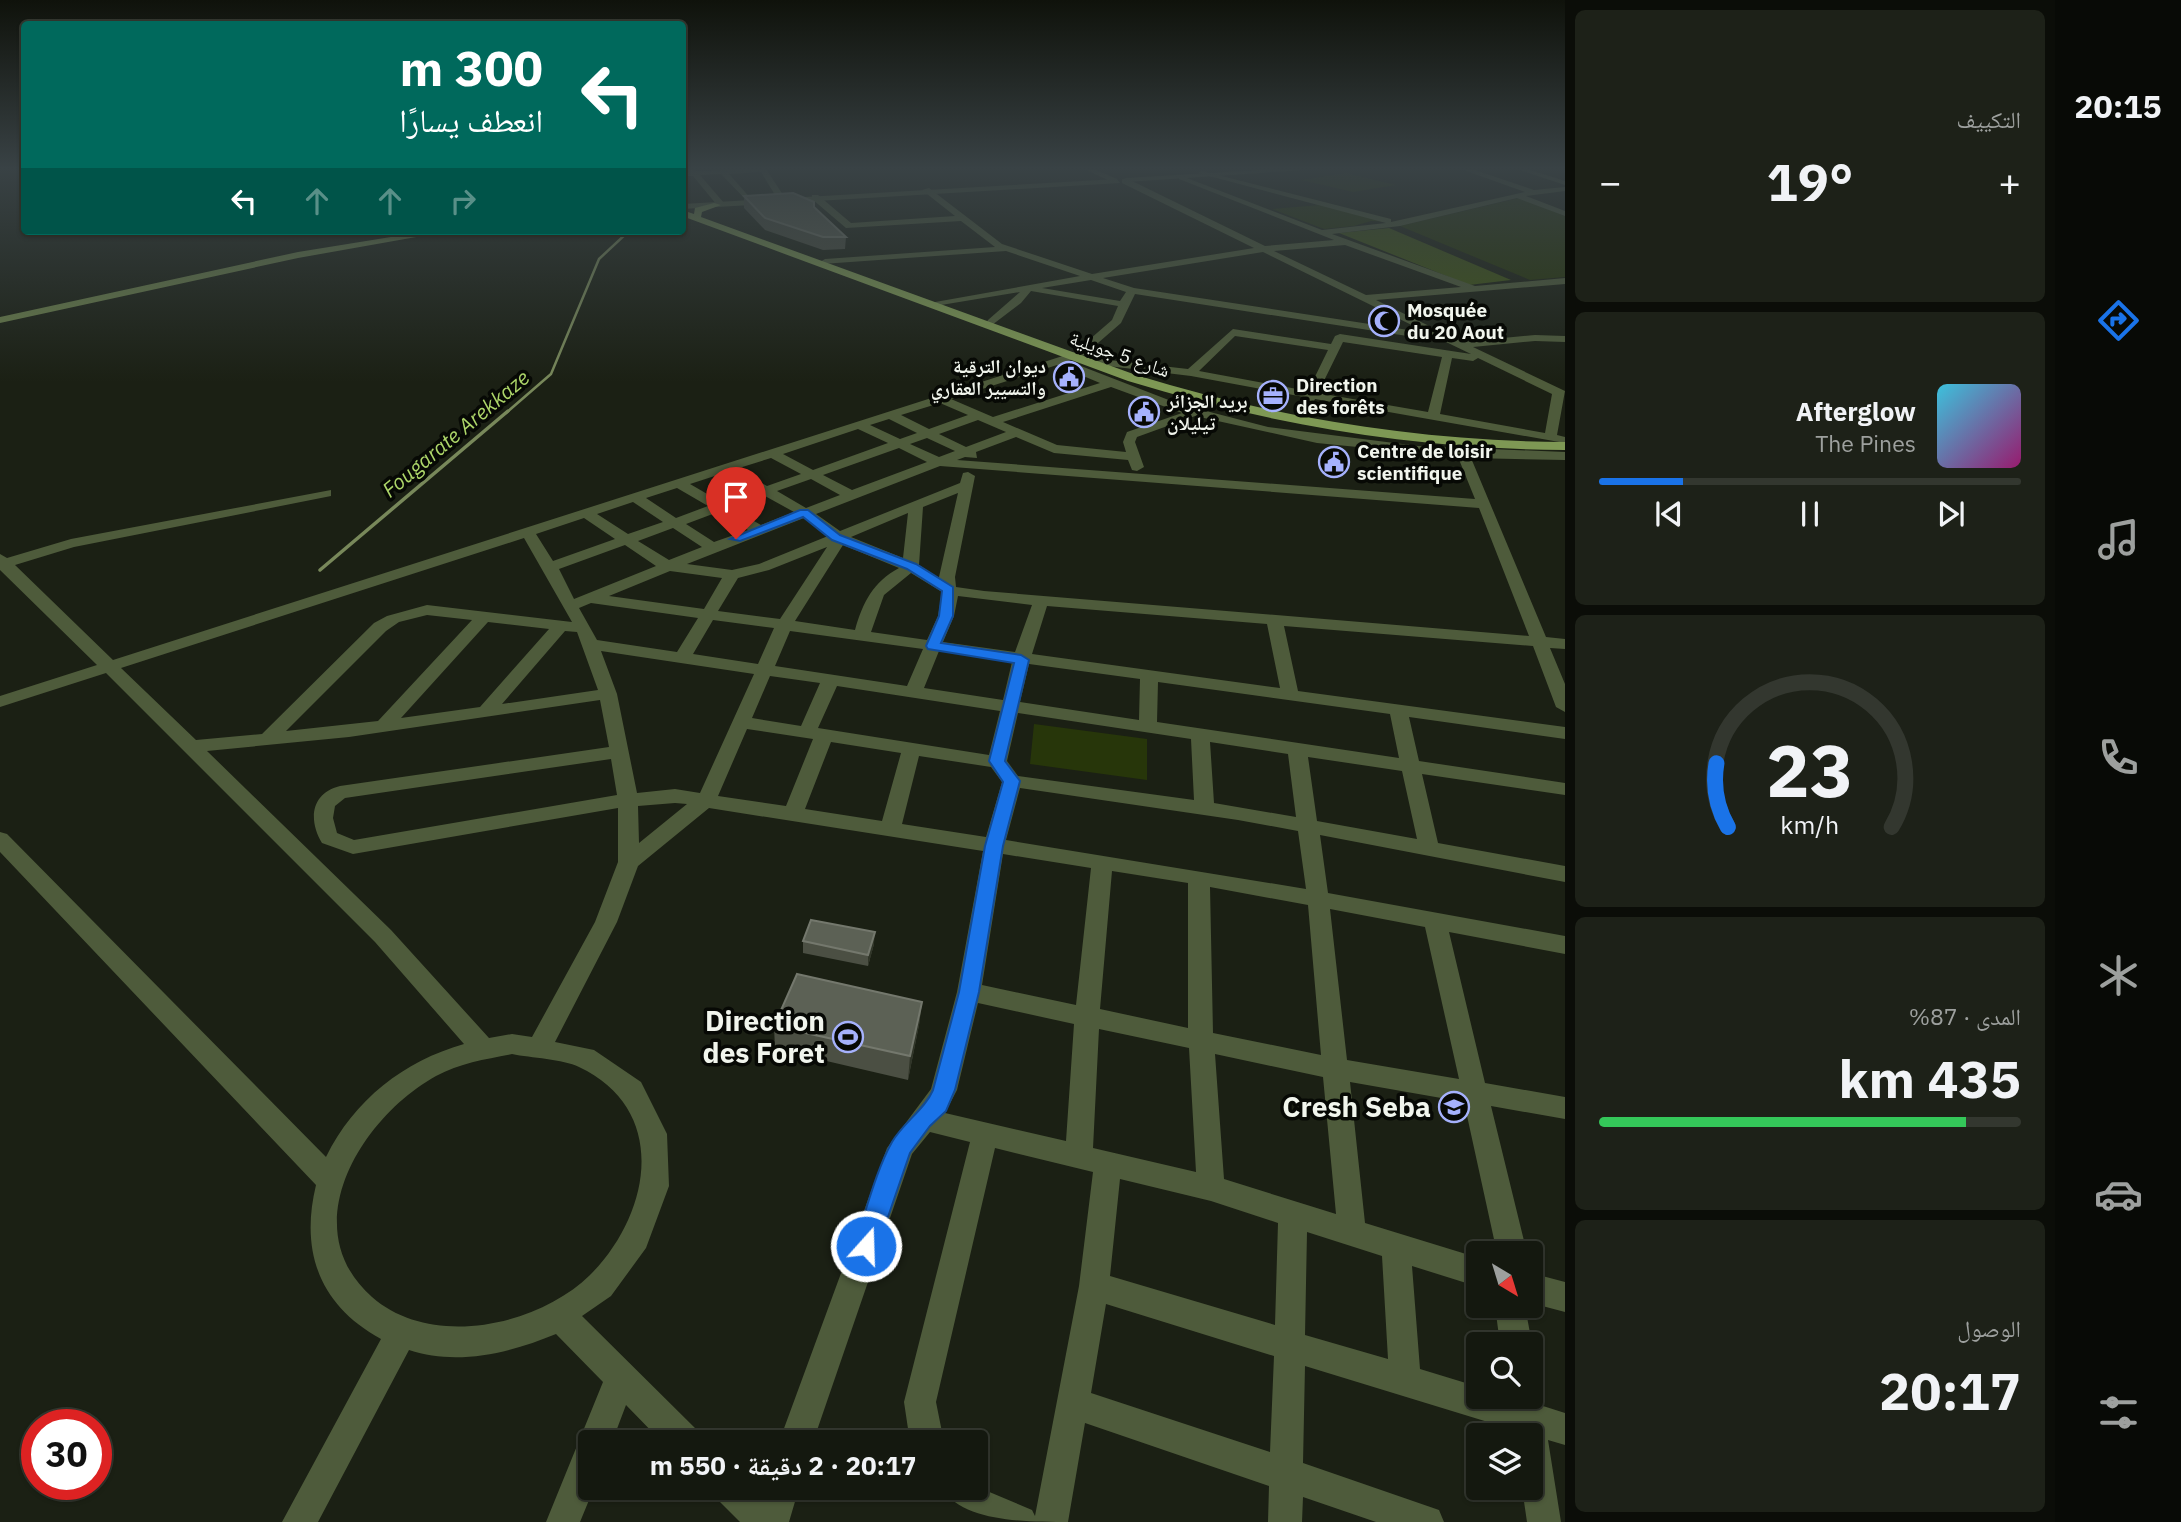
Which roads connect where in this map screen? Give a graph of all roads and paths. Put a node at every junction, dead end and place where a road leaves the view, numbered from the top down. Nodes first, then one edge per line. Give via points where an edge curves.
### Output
1 (372, 240) edge
2 (390, 240) edge
3 (757, 240) edge
4 (762, 240) edge
5 (993, 240) edge
6 (1244, 240) edge
7 (1340, 240) edge
8 (1345, 242) junction
9 (1005, 249) junction
10 (1262, 249) junction
11 (792, 252) junction
12 (825, 262) junction
13 (1096, 277) junction
14 (1565, 281) edge
15 (1024, 288) junction
16 (1478, 290) junction
17 (1132, 291) junction
18 (932, 303) junction
19 (1123, 304) junction
20 (1245, 308) junction
21 (1359, 308) junction
22 (0, 318) edge
23 (992, 322) junction
24 (1233, 332) junction
25 (1446, 339) junction
26 (1565, 339) edge
27 (1336, 343) junction
28 (1460, 345) junction
29 (1448, 354) junction
30 (1075, 355) junction
31 (1056, 360) junction
32 (1493, 361) junction
33 (1100, 362) junction
34 (1191, 373) junction
35 (1132, 378) junction
36 (1111, 383) junction
37 (1311, 395) junction
38 (1561, 395) edge
39 (939, 398) junction
40 (1194, 413) junction
41 (888, 415) junction
42 (1301, 416) junction
43 (1433, 417) junction
44 (985, 419) junction
45 (859, 425) junction
46 (928, 433) junction
47 (1015, 433) junction
48 (1560, 441) edge
49 (899, 444) junction
50 (1036, 452) junction
51 (1462, 452) junction
52 (772, 453) junction
53 (1565, 456) edge
54 (1134, 457) junction
55 (968, 458) junction
56 (938, 462) junction
57 (725, 468) junction
58 (999, 468) junction
59 (811, 474) junction
60 (1141, 479) junction
61 (678, 483) junction
62 (966, 485) junction
63 (765, 490) junction
64 (326, 494) dead end
65 (850, 495) junction
66 (634, 497) junction
67 (1484, 504) junction
68 (916, 505) junction
69 (720, 507) junction
70 (804, 512) junction
71 (585, 513) junction
72 (674, 523) junction
73 (759, 530) junction
74 (527, 532) junction
75 (838, 538) junction
76 (627, 540) junction
77 (713, 548) junction
78 (2, 563) edge
79 (667, 566) junction
80 (550, 567) junction
81 (911, 567) junction
82 (732, 575) junction
83 (949, 590) junction
84 (590, 598) junction
85 (1041, 601) junction
86 (570, 606) junction
87 (706, 616) junction
88 (484, 617) junction
89 (1275, 622) junction
90 (785, 625) junction
91 (560, 626) junction
92 (588, 636) junction
93 (861, 636) junction
94 (1541, 642) junction
95 (1565, 644) edge
96 (933, 646) junction
97 (682, 658) junction
98 (1021, 660) junction
99 (108, 668) junction
100 (765, 671) junction
101 (1149, 674) junction
102 (830, 681) junction
103 (608, 694) junction
104 (912, 694) junction
105 (1290, 694) junction
106 (0, 702) edge
107 (1565, 707) edge
108 (1010, 708) junction
109 (1398, 710) junction
110 (486, 711) junction
111 (740, 722) junction
112 (384, 726) junction
113 (1148, 726) junction
114 (816, 733) junction
115 (1200, 733) junction
116 (1565, 733) edge
117 (268, 739) junction
118 (188, 747) junction
119 (912, 748) junction
120 (1297, 748) junction
121 (618, 752) junction
122 (1408, 764) junction
123 (1004, 771) junction
124 (1565, 789) edge
125 (706, 799) junction
126 (628, 800) junction
127 (1204, 807) junction
128 (793, 813) junction
129 (1309, 825) junction
130 (890, 831) junction
131 (994, 846) junction
132 (3, 848) edge
133 (1429, 848) junction
134 (629, 862) junction
135 (1102, 862) junction
136 (1565, 874) edge
137 (1199, 877) junction
138 (1318, 898) junction
139 (1435, 922) junction
140 (1565, 945) edge
141 (969, 992) junction
142 (1087, 1018) junction
143 (1202, 1040) junction
144 (541, 1045) junction
145 (483, 1048) junction
146 (1333, 1068) junction
147 (1475, 1092) junction
148 (1565, 1108) edge
149 (922, 1119) junction
150 (985, 1134) junction
151 (1093, 1159) junction
152 (330, 1180) junction
153 (1211, 1188) junction
154 (1293, 1215) junction
155 (1352, 1232) junction
156 (1509, 1241) edge
157 (1396, 1248) junction
158 (1466, 1269) edge
159 (1094, 1286) junction
160 (1544, 1291) edge
161 (1565, 1297) edge
162 (561, 1316) junction
163 (401, 1334) junction
164 (1290, 1346) junction
165 (621, 1378) junction
166 (1405, 1380) junction
167 (1466, 1394) edge
168 (1073, 1403) junction
169 (1527, 1409) edge
170 (1530, 1409) edge
171 (1565, 1429) edge
172 (600, 1430) edge
173 (673, 1430) edge
174 (800, 1430) edge
175 (926, 1430) edge
176 (1285, 1474) junction
177 (578, 1485) edge
178 (742, 1500) edge
179 (778, 1500) edge
180 (972, 1500) edge
181 (299, 1522) edge
182 (563, 1522) edge
183 (765, 1522) edge
184 (772, 1522) edge
185 (1020, 1522) edge
186 (1051, 1522) edge
187 (1285, 1522) edge
188 (1427, 1522) edge
189 (1544, 1522) edge

1 - 22 main road via 227,265
2 - 22 main road
3 - 11 main road, شارع 5 جويلية
4 - 11 main road, شارع 5 جويلية
5 - 9 street
6 - 10 street
7 - 8 street
8 - 10 street
8 - 16 street
9 - 12 street
9 - 13 street
10 - 13 street
10 - 21 street
11 - 12 main road, شارع 5 جويلية
11 - 18 main road, شارع 5 جويلية
12 - 18 main road, شارع 5 جويلية
13 - 15 street
13 - 17 street
14 - 16 street
15 - 18 street
15 - 19 street
15 - 23 street via 1018,301
16 - 21 street
17 - 19 street
17 - 20 street
18 - 23 main road, شارع 5 جويلية
18 - 30 main road, شارع 5 جويلية
19 - 30 street via 1111,328
20 - 21 street
20 - 24 street
21 - 25 street
21 - 25 street
21 - 27 street
23 - 30 main road, شارع 5 جويلية
24 - 27 street
24 - 34 street
25 - 28 street
26 - 28 street
27 - 29 street
27 - 37 street
28 - 32 street
29 - 32 street
29 - 43 street
30 - 31 street
30 - 33 main road, شارع 5 جويلية
30 - 35 main road, شارع 5 جويلية
31 - 36 street
31 - 39 street
32 - 38 street
33 - 34 street
33 - 42 main road, شارع 5 جويلية via 1213,398
34 - 37 street
35 - 36 street
35 - 48 main road, شارع 5 جويلية via 1249,411 1361,431 1482,444
36 - 40 street
36 - 44 street
37 - 42 street
37 - 43 street
38 - 48 street
39 - 41 street
39 - 44 street
40 - 51 street via 1309,436
40 - 54 street via 1131,435
41 - 45 street
41 - 46 street
42 - 48 main road, شارع 5 جويلية via 1428,434
43 - 48 street
44 - 46 street
44 - 47 street
45 - 49 street
45 - 52 street
46 - 49 street
46 - 55 street
47 - 50 street
47 - 55 street
49 - 56 street
49 - 59 street
50 - 54 street
50 - 58 street
51 - 53 street
51 - 67 street
52 - 57 street
52 - 59 street
54 - 60 street
55 - 56 street
55 - 58 street
55 - 62 street
56 - 65 street
57 - 61 street
57 - 63 street
58 - 60 street
59 - 63 street
59 - 65 street
60 - 67 street
61 - 66 street
61 - 69 street
62 - 68 street
62 - 83 street via 947,577
63 - 69 street
63 - 70 street
64 - 78 street via 71,542
65 - 70 street
66 - 71 street
66 - 72 street
67 - 94 street
68 - 75 street
68 - 81 street via 909,545
69 - 72 street
69 - 73 street
70 - 73 street
70 - 75 street
71 - 74 street
71 - 76 street
72 - 76 street
72 - 77 street
73 - 77 street
74 - 80 street
74 - 99 street
75 - 81 street
75 - 82 street
75 - 90 street
76 - 79 street
76 - 80 street
77 - 79 street
78 - 99 street
79 - 82 street
79 - 84 street
80 - 86 street
81 - 83 street
81 - 93 street via 879,588
82 - 87 street
83 - 85 street
83 - 96 street via 946,616
84 - 86 street
84 - 87 street
85 - 89 street
85 - 98 street
86 - 92 street
87 - 90 street
87 - 97 street
88 - 91 street
88 - 112 street
88 - 117 street via 427,610 393,619
89 - 94 street
89 - 105 street
90 - 93 street
90 - 100 street
91 - 92 street
91 - 110 street
92 - 97 street
92 - 103 street
93 - 96 street
94 - 95 street
94 - 107 street
96 - 98 street
96 - 104 street
97 - 100 street
98 - 101 street
98 - 108 street
99 - 106 street
99 - 118 street
100 - 102 street
100 - 111 street
101 - 105 street
101 - 113 street
102 - 104 street
102 - 114 street
103 - 110 street
103 - 121 street
104 - 108 street
105 - 109 street
108 - 113 street
108 - 123 street
109 - 116 street
109 - 122 street
110 - 112 street
111 - 114 street
111 - 125 street
112 - 117 street
113 - 115 street
114 - 119 street
114 - 128 street
115 - 120 street
115 - 127 street
117 - 118 street
118 - 145 street via 383,936
119 - 123 street
119 - 130 street
120 - 122 street
120 - 129 street
121 - 126 street
121 - 126 street via 340,792 323,805 323,828 329,838 353,847
122 - 124 street
122 - 133 street
123 - 127 street
123 - 131 street
125 - 126 street
125 - 128 street
125 - 134 street
126 - 134 street
127 - 129 street
128 - 130 street
129 - 133 street
129 - 138 street
130 - 131 street
131 - 135 street
131 - 141 street
132 - 152 street
133 - 136 street
134 - 144 street via 606,922
135 - 137 street
135 - 142 street
137 - 138 street
137 - 143 street
138 - 139 street
138 - 146 street
139 - 140 street
139 - 147 street
141 - 142 street
141 - 149 street via 944,1090 938,1104
142 - 143 street
142 - 151 street
143 - 146 street
143 - 153 street
144 - 145 street
144 - 162 street via 583,1055 618,1076 644,1107 657,1146 656,1191 639,1237 606,1281
145 - 152 street via 416,1076 374,1109 348,1143
146 - 147 street
146 - 155 street
147 - 148 street
147 - 156 street
149 - 150 street
149 - 174 street via 901,1148
150 - 151 street
150 - 175 street via 920,1402
151 - 153 street
151 - 159 street
152 - 163 street via 323,1227 333,1271 360,1308
153 - 154 street
154 - 155 street
154 - 164 street
155 - 157 street
157 - 158 street
157 - 166 street
159 - 164 street
159 - 168 street
160 - 161 street
162 - 163 street via 508,1338 452,1344
162 - 165 street
163 - 181 street
164 - 166 street
164 - 176 street
165 - 172 street
165 - 173 street
166 - 167 street
168 - 176 street
168 - 186 street
169 - 189 street
170 - 171 street
176 - 187 street
176 - 188 street
177 - 182 street
178 - 183 street
179 - 184 street
180 - 185 street

